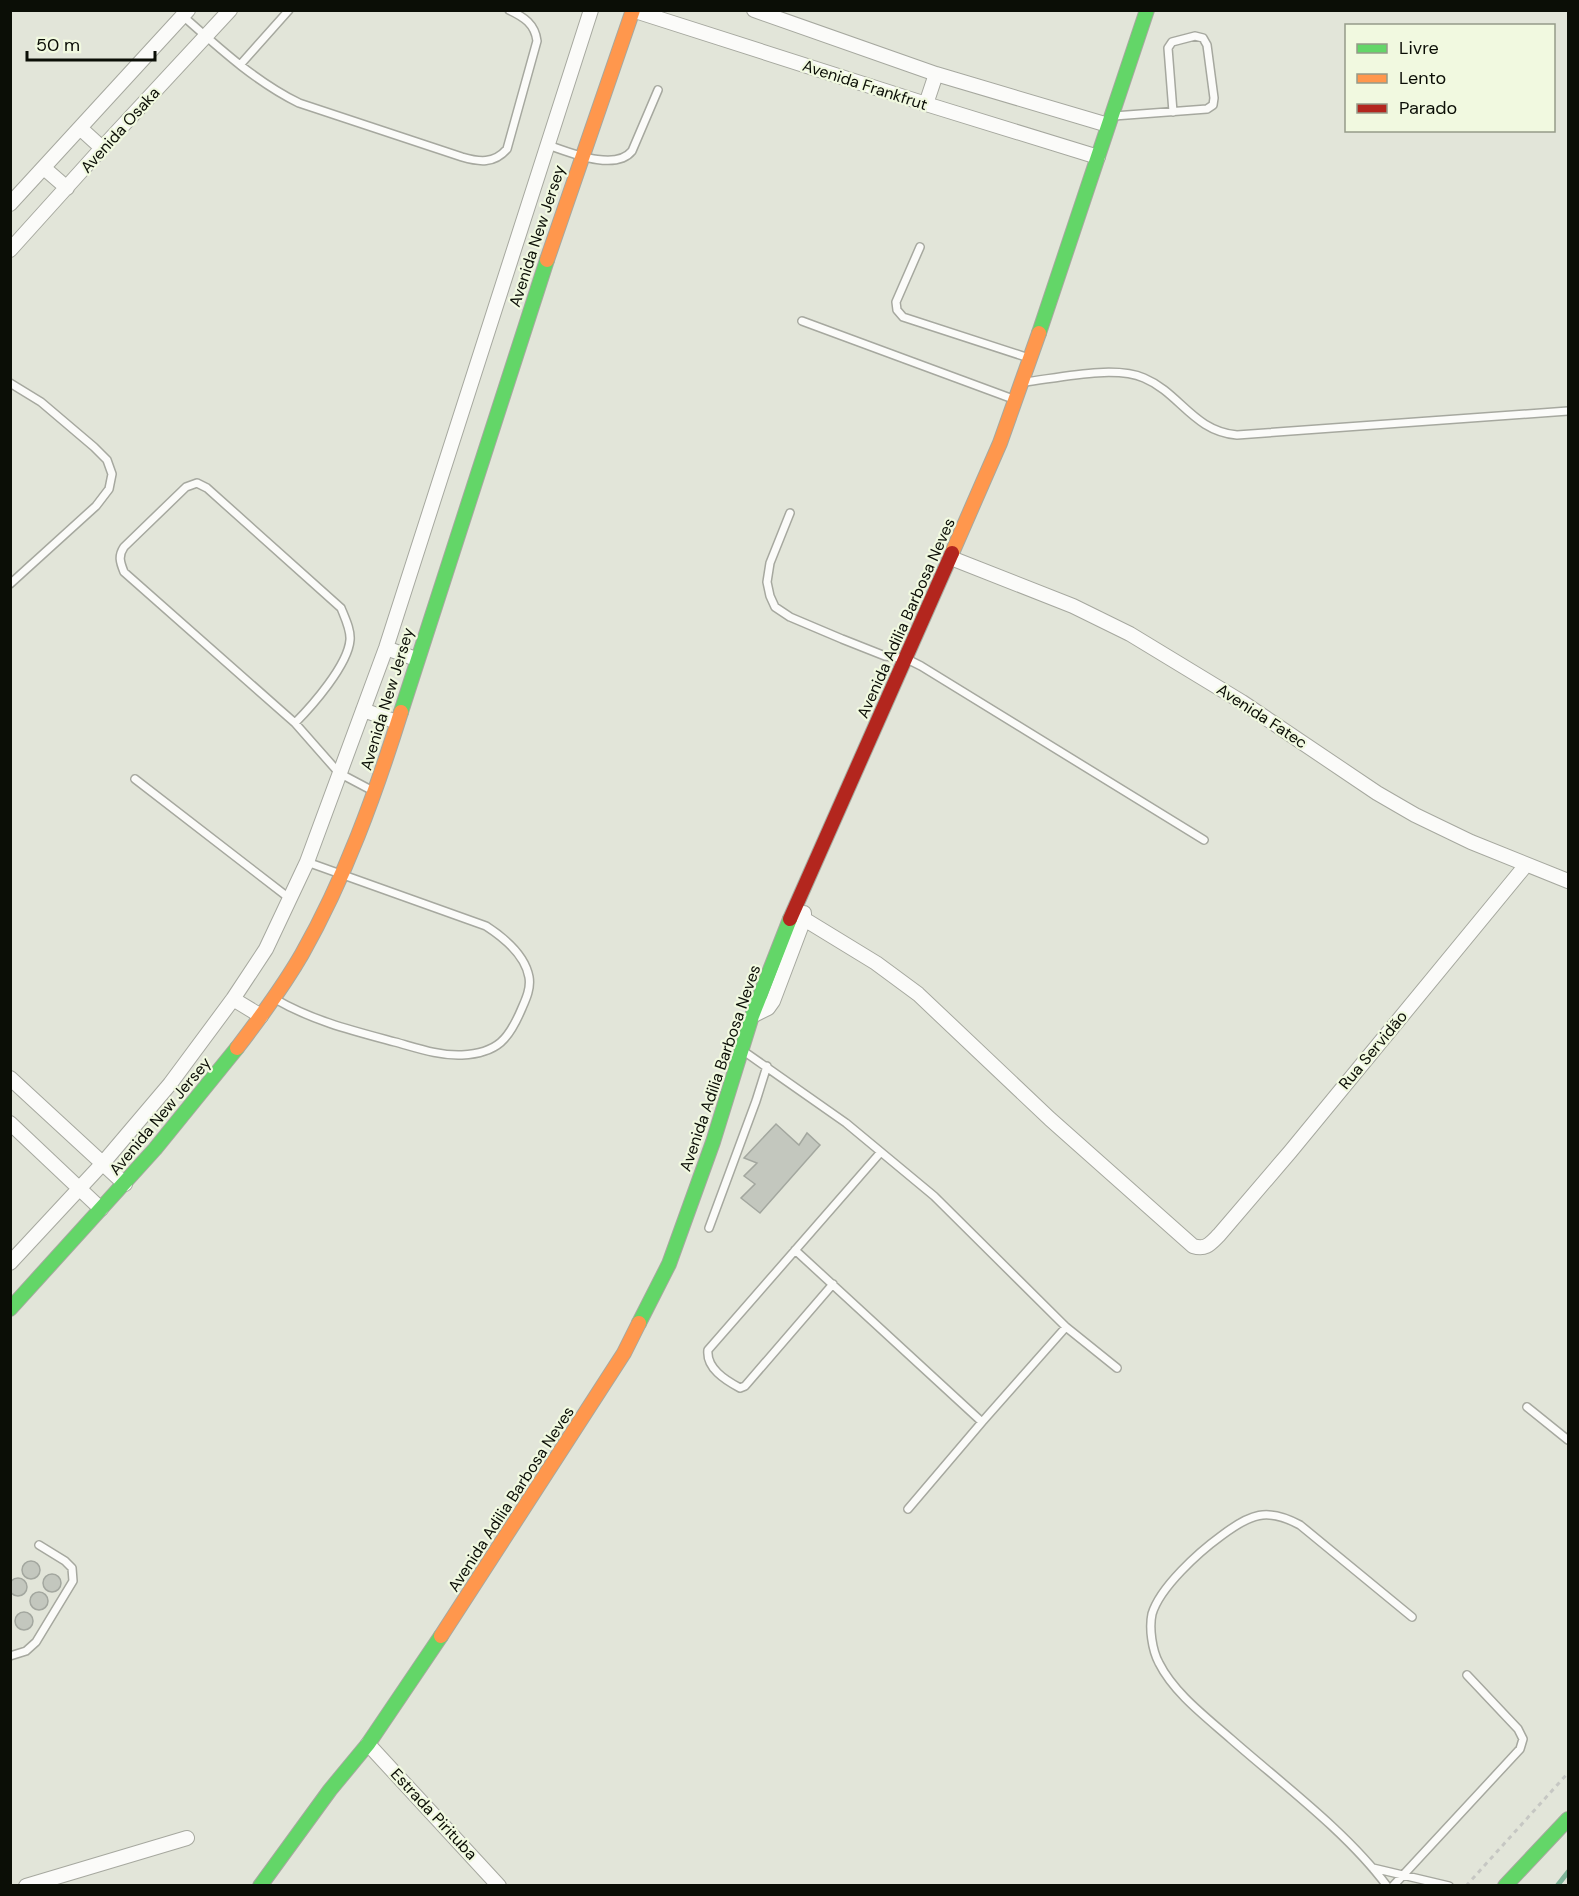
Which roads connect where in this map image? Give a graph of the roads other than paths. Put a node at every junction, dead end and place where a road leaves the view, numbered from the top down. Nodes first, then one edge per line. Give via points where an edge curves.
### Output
1 (230, 10) edge
2 (289, 10) edge
3 (509, 10) edge
4 (591, 10) edge
5 (754, 10) edge
6 (1147, 10) edge
7 (633, 11) edge
8 (185, 13) edge
9 (206, 36) junction
10 (240, 65) junction
11 (936, 74) junction
12 (658, 90) dead end
13 (926, 104) junction
14 (1173, 112) junction
15 (1110, 121) junction
16 (80, 128) junction
17 (547, 145) junction
18 (102, 148) junction
19 (581, 157) junction
20 (1098, 157) junction
21 (44, 168) junction
22 (67, 188) junction
23 (10, 204) edge
24 (920, 247) dead end
25 (10, 250) edge
26 (802, 321) dead end
27 (1031, 359) junction
28 (10, 382) edge
29 (1022, 382) junction
30 (1016, 400) junction
31 (1569, 411) edge
32 (790, 513) dead end
33 (951, 558) junction
34 (10, 584) edge
35 (386, 648) junction
36 (416, 659) junction
37 (907, 659) junction
38 (363, 710) junction
39 (397, 722) junction
40 (295, 723) junction
41 (339, 773) junction
42 (135, 779) dead end
43 (375, 792) junction
44 (1204, 840) dead end
45 (307, 862) junction
46 (1526, 865) junction
47 (343, 874) junction
48 (1569, 880) edge
49 (799, 896) junction
50 (289, 898) junction
51 (804, 919) junction
52 (273, 998) junction
53 (232, 999) junction
54 (261, 1016) junction
55 (752, 1016) junction
56 (741, 1048) junction
57 (767, 1066) junction
58 (10, 1078) edge
59 (10, 1123) edge
60 (880, 1153) junction
61 (103, 1163) junction
62 (125, 1184) junction
63 (79, 1188) junction
64 (101, 1209) junction
65 (709, 1228) dead end
66 (795, 1250) junction
67 (10, 1263) edge
68 (833, 1284) junction
69 (10, 1309) edge
70 (1066, 1327) junction
71 (1117, 1368) dead end
72 (1527, 1407) dead end
73 (982, 1422) junction
74 (1569, 1440) edge
75 (908, 1509) dead end
76 (39, 1545) dead end
77 (1412, 1617) dead end
78 (10, 1656) edge
79 (1467, 1675) dead end
80 (368, 1744) junction
81 (1569, 1819) edge
82 (187, 1838) dead end
83 (1374, 1868) junction
84 (1402, 1874) junction
85 (26, 1886) edge
86 (260, 1886) edge
87 (499, 1886) edge
88 (1387, 1886) edge
89 (1393, 1886) edge
90 (1449, 1886) edge
91 (1505, 1886) edge

1 - 9 street, Avenida Osaka
2 - 10 lane
3 - 10 lane via 531,24 537,41 507,149 495,159 462,157 299,103
4 - 17 street, Avenida New Jersey
5 - 11 street, Avenida Frankfrut
6 - 15 street, Avenida Adilia Barbosa Neves
7 - 13 street, Avenida Frankfrut
7 - 19 street, Avenida New Jersey
8 - 9 lane
8 - 16 street, Avenida Osaka
9 - 10 lane
9 - 18 street, Avenida Osaka
11 - 13 street
11 - 15 street, Avenida Frankfrut
12 - 19 lane via 627,158
13 - 20 street, Avenida Frankfrut
14 - 14 lane via 1207,109 1212,105 1207,45 1203,38 1195,36 1172,42 1168,48
14 - 15 lane
15 - 20 street, Avenida Adilia Barbosa Neves
16 - 18 street
16 - 21 street, Avenida Osaka
17 - 19 lane
17 - 35 street, Avenida New Jersey
18 - 22 street, Avenida Osaka
19 - 36 street, Avenida New Jersey
20 - 27 street, Avenida Adilia Barbosa Neves
21 - 22 street
21 - 23 street, Avenida Osaka
22 - 25 street, Avenida Osaka
24 - 27 lane via 896,302 903,317
26 - 30 lane
27 - 29 street, Avenida Adilia Barbosa Neves
28 - 34 lane via 41,402 94,447 107,460 112,474 109,489 96,506
29 - 30 street, Avenida Adilia Barbosa Neves
29 - 31 lane via 1115,372 1135,375 1156,384 1213,429 1237,435
30 - 33 street, Avenida Adilia Barbosa Neves
32 - 37 lane via 770,563 767,582 775,607 790,617 885,656
33 - 37 street, Avenida Adilia Barbosa Neves
33 - 46 street, Avenida Fatec via 1073,606 1130,634 1242,702 1405,810
35 - 36 street
35 - 38 street, Avenida New Jersey
36 - 39 street, Avenida New Jersey
37 - 44 lane
37 - 49 street, Avenida Adilia Barbosa Neves
38 - 39 street
38 - 41 street, Avenida New Jersey
39 - 43 street, Avenida New Jersey
40 - 40 lane via 124,572 120,561 124,547 186,487 197,483 207,488 341,608 350,641 347,649 326,688
40 - 41 lane
41 - 43 lane
41 - 45 street, Avenida New Jersey
42 - 50 lane
43 - 47 street, Avenida New Jersey
45 - 47 lane
45 - 50 street, Avenida New Jersey
46 - 48 street, Avenida Fatec
46 - 51 street, Rua Servidão via 1290,1152 1208,1247 1200,1248 1193,1246 1050,1119 918,994
47 - 52 street, Avenida New Jersey via 309,942
47 - 52 lane via 471,920 501,936 521,959 529,978 525,1002 513,1029 501,1043 490,1048 470,1054 442,1054 331,1025
49 - 51 street
49 - 55 street, Avenida Adilia Barbosa Neves
50 - 53 street, Avenida New Jersey via 266,949
51 - 55 street via 773,1001
52 - 54 street, Avenida New Jersey
53 - 54 street
53 - 61 street, Avenida New Jersey via 170,1083
54 - 62 street, Avenida New Jersey via 211,1083
55 - 56 street, Avenida Adilia Barbosa Neves
56 - 57 lane
56 - 80 street, Avenida Adilia Barbosa Neves via 713,1142 669,1264 624,1353
57 - 60 lane via 846,1123
57 - 65 lane
58 - 61 street
59 - 63 street
60 - 66 lane
60 - 70 lane via 934,1196
61 - 62 street
61 - 63 street, Avenida New Jersey
62 - 64 street, Avenida New Jersey
63 - 64 street
63 - 67 street, Avenida New Jersey
64 - 69 street, Avenida New Jersey
66 - 68 lane
66 - 68 lane via 708,1350 707,1358 713,1369 740,1388 745,1386
68 - 73 lane
70 - 71 lane
70 - 73 lane
72 - 74 lane
73 - 75 lane
76 - 78 lane via 65,1561 72,1569 73,1581 36,1642 26,1651
77 - 83 lane via 1299,1525 1281,1515 1262,1514 1233,1526 1202,1550 1162,1595 1152,1614 1151,1637 1158,1662 1179,1690
79 - 84 lane via 1518,1729 1520,1749
80 - 86 street, Avenida Adilia Barbosa Neves
80 - 87 street, Estrada Pirituba
81 - 91 street
82 - 85 street
83 - 84 lane
83 - 88 lane
84 - 89 lane
84 - 90 lane

